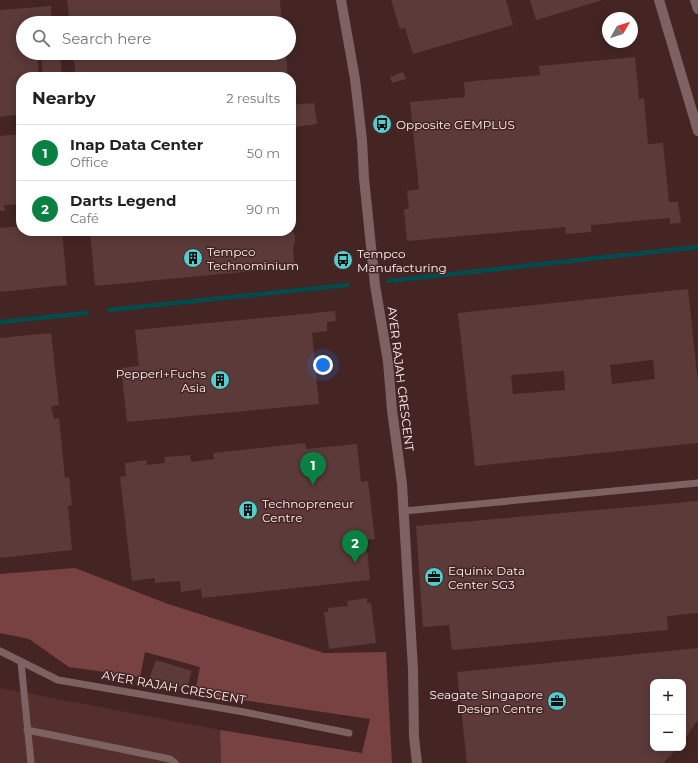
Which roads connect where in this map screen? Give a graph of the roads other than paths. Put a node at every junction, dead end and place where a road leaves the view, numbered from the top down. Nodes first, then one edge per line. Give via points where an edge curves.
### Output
1 (341, 0) edge
2 (659, 0) edge
3 (695, 0) edge
4 (698, 10) edge
5 (698, 132) edge
6 (698, 483) edge
7 (404, 511) junction
8 (0, 651) edge
9 (21, 662) junction
10 (27, 730) junction
11 (349, 733) dead end
12 (31, 763) edge
13 (175, 763) edge
14 (417, 763) edge

1 - 7 street, AYER RAJAH CRESCENT via 356,86 376,286 388,362
2 - 5 street
3 - 4 street
6 - 7 lane
7 - 14 street, AYER RAJAH CRESCENT
8 - 9 lane, AYER RAJAH CRESCENT
9 - 10 lane
9 - 11 lane, AYER RAJAH CRESCENT via 58,680
10 - 12 lane
10 - 13 lane via 170,759

